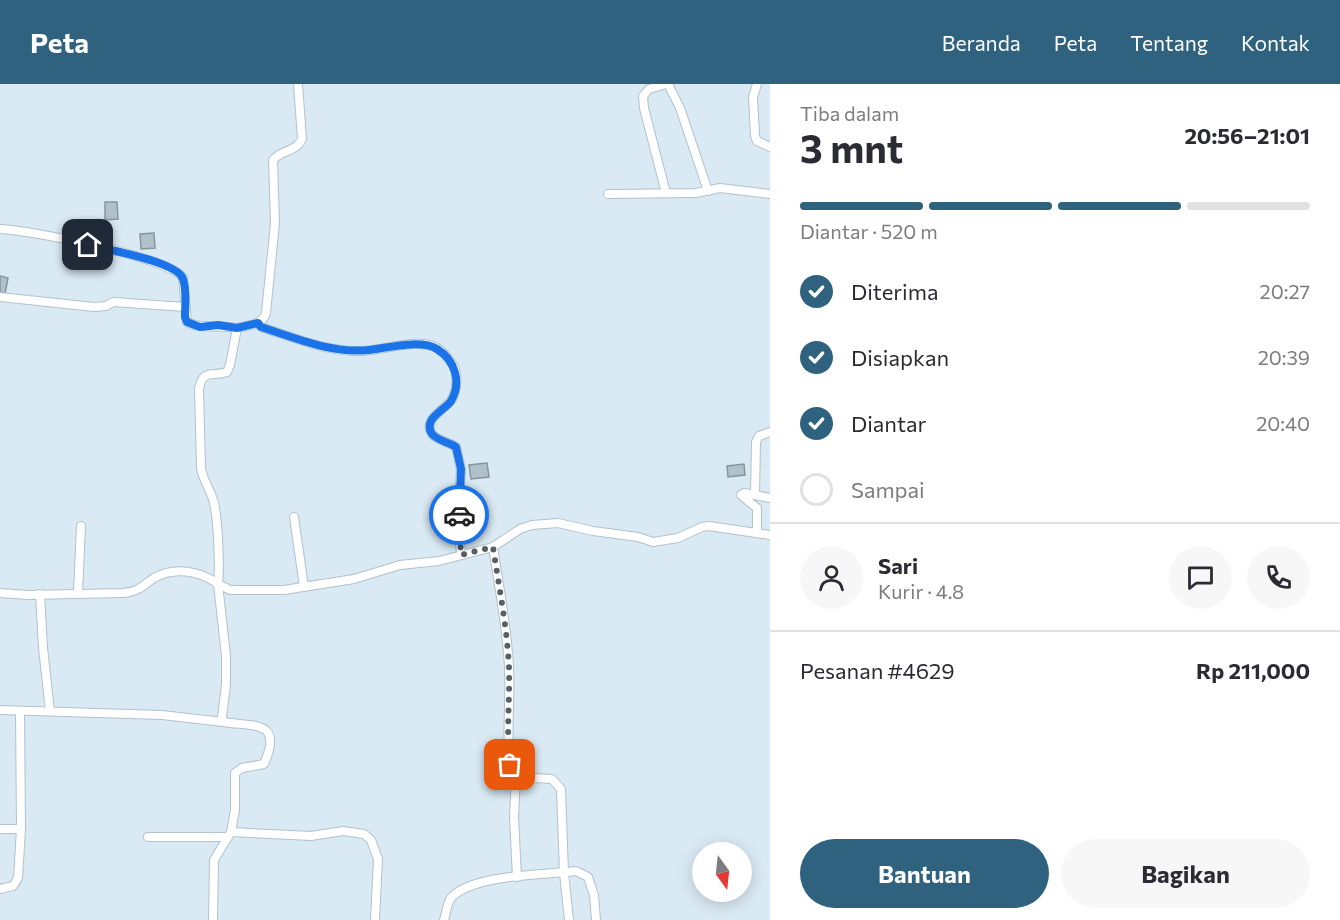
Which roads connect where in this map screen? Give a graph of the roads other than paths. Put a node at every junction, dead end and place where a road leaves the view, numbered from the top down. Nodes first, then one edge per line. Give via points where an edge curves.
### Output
1 (298, 84) edge
2 (667, 84) edge
3 (757, 84) edge
4 (770, 147) edge
5 (708, 190) junction
6 (666, 193) junction
7 (608, 194) dead end
8 (770, 194) edge
9 (0, 229) edge
10 (0, 297) edge
11 (185, 307) junction
12 (258, 323) junction
13 (237, 328) junction
14 (770, 432) edge
15 (755, 495) junction
16 (770, 498) edge
17 (294, 516) dead end
18 (81, 526) dead end
19 (757, 532) junction
20 (770, 535) edge
21 (493, 547) junction
22 (461, 555) junction
23 (218, 584) junction
24 (304, 587) junction
25 (0, 592) edge
26 (78, 593) junction
27 (40, 594) junction
28 (0, 710) edge
29 (20, 711) junction
30 (50, 711) junction
31 (223, 722) junction
32 (516, 777) junction
33 (0, 829) edge
34 (21, 829) junction
35 (229, 834) junction
36 (148, 837) dead end
37 (564, 873) junction
38 (517, 877) junction
39 (0, 889) edge
40 (213, 920) edge
41 (375, 920) edge
42 (444, 920) edge
43 (569, 920) edge
44 (596, 920) edge

1 - 12 street via 302,139 294,149 273,160 274,234 265,318
2 - 5 street via 680,108
2 - 6 street via 649,89 643,96
3 - 4 street via 753,97 755,136
5 - 6 street
5 - 8 street
6 - 7 street
9 - 11 street via 21,230 166,266 183,278
10 - 11 street via 94,307 113,302
11 - 13 street via 187,322 194,326
12 - 13 street
12 - 22 street via 307,342 342,350 426,345 447,356 455,368 454,392 449,404 432,419 430,429 433,435 456,447 460,459
13 - 23 street via 227,372 205,376 199,389 201,468 215,507
14 - 15 street via 759,436 756,442
15 - 16 street
15 - 19 street via 741,495 757,508
17 - 24 street
18 - 26 street
19 - 20 street
19 - 21 street via 709,526 678,538 653,542 558,523 520,529
21 - 22 street
21 - 32 street via 507,638 508,748
22 - 24 street
23 - 24 street via 230,590
23 - 26 street via 198,573 171,572 133,592
23 - 31 street via 226,656
25 - 27 street
26 - 27 street
27 - 30 street
28 - 29 street
29 - 30 street
29 - 34 street
30 - 31 street via 162,715
31 - 35 street via 260,726 270,736 264,764 235,773 235,810
32 - 37 street via 552,779 561,789
32 - 38 street
33 - 34 street
34 - 39 street via 18,878 13,886
35 - 36 street
35 - 40 street via 214,860
35 - 41 street via 364,834 371,840 378,859
37 - 38 street
37 - 43 street
37 - 44 street via 576,871 588,877
38 - 42 street via 465,888 450,899

